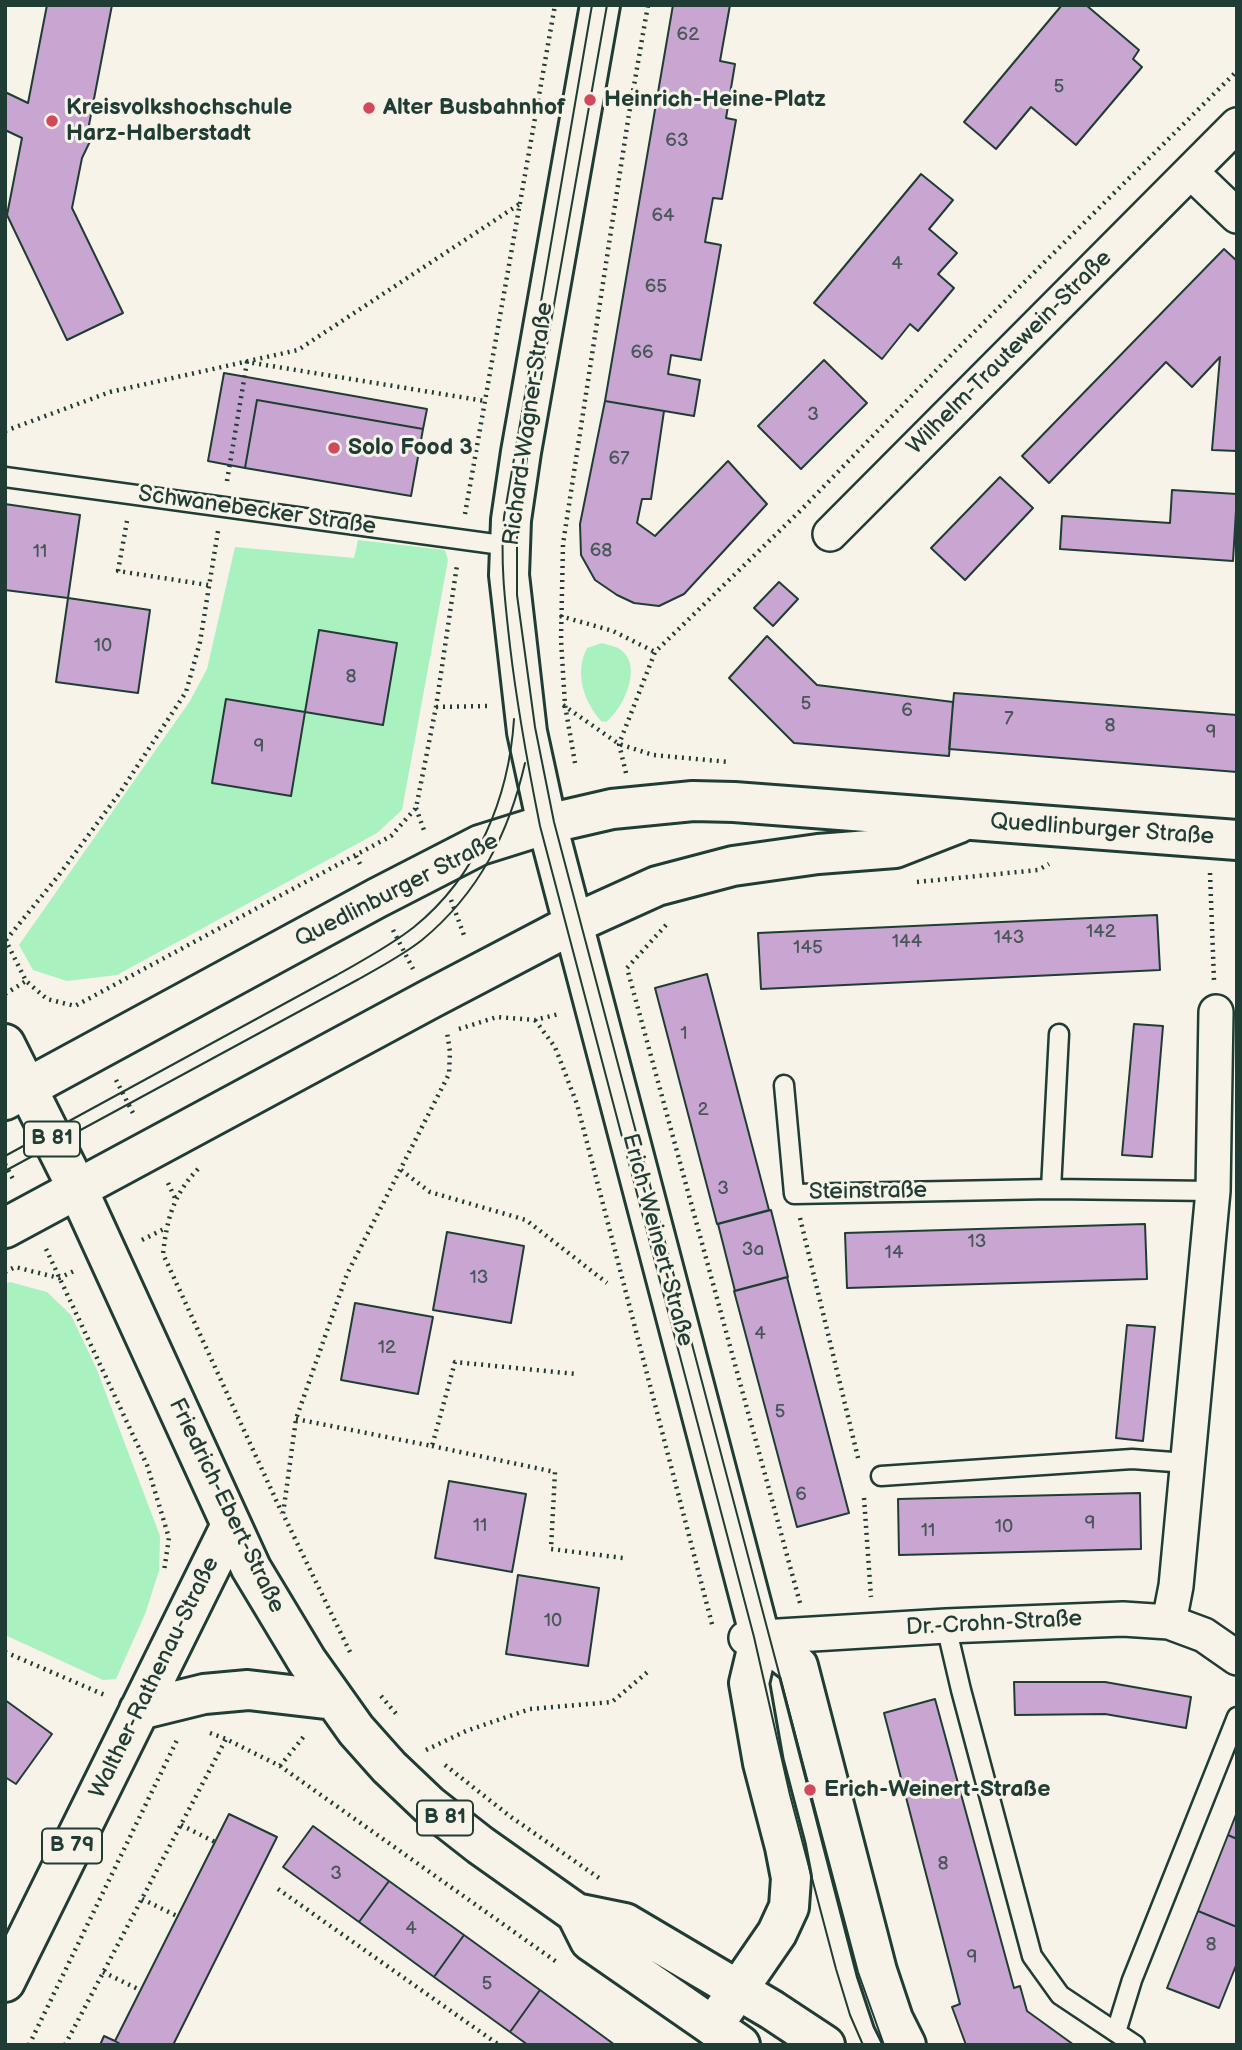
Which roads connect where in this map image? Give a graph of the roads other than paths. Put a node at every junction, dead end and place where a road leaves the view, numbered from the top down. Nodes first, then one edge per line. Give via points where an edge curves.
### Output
1 (600, 5) edge
2 (1237, 125) edge
3 (1191, 172) junction
4 (1237, 216) edge
5 (5, 477) edge
6 (830, 534) dead end
7 (509, 546) junction
8 (967, 820) junction
9 (547, 824) junction
10 (1218, 850) edge
11 (573, 924) junction
12 (1216, 1012) road end
13 (1059, 1034) dead end
14 (5, 1044) edge
15 (784, 1085) dead end
16 (16, 1094) edge
17 (1052, 1189) junction
18 (78, 1190) junction
19 (1213, 1191) junction
20 (5, 1228) edge
21 (1187, 1463) junction
22 (881, 1476) dead end
23 (231, 1525) junction
24 (1169, 1622) junction
25 (946, 1626) junction
26 (738, 1635) junction
27 (1237, 1658) edge
28 (334, 1700) junction
29 (139, 1710) junction
30 (1237, 1717) edge
31 (576, 1913) junction
32 (5, 1982) edge
33 (738, 1989) junction
34 (1116, 2032) junction
35 (726, 2035) edge
36 (825, 2045) edge
37 (906, 2045) edge
38 (1135, 2045) edge

1 - 7 main road, Richard-Wagner-Straße via 528,405
2 - 3 street, Wilhelm-Trautewein-Straße
3 - 4 street
3 - 6 street, Wilhelm-Trautewein-Straße
5 - 7 lane, Schwanebecker Straße
7 - 9 main road, Richard-Wagner-Straße via 527,732
8 - 9 main road, Quedlinburger Straße via 693,801 635,805
8 - 10 main road, Quedlinburger Straße
8 - 11 main road, Quedlinburger Straße via 895,848 733,866 657,886
9 - 11 main road, Richard-Wagner-Straße
9 - 16 main road, Quedlinburger Straße via 502,837 437,866
11 - 18 main road, Quedlinburger Straße
11 - 26 main road, Erich-Weinert-Straße
12 - 19 street
13 - 17 lane
14 - 16 main road, B 81
15 - 17 lane, Steinstraße via 794,1194
16 - 18 main road, Friedrich-Ebert-Straße / B 81
17 - 19 lane, Steinstraße
18 - 20 main road, Quedlinburger Straße
18 - 23 main road, Friedrich-Ebert-Straße / B 81
19 - 21 street
21 - 22 lane via 1132,1459
21 - 24 street
23 - 28 main road, Friedrich-Ebert-Straße / B 81 via 279,1616
23 - 29 main road, Walther-Rathenau-Straße / B 79
24 - 25 street, Dr.-Crohn-Straße via 1123,1619
24 - 27 street, Dr.-Crohn-Straße via 1204,1635
25 - 26 street, Dr.-Crohn-Straße
25 - 34 lane via 1032,1956 1060,1995
26 - 33 main road, Erich-Weinert-Straße via 791,1878 789,1907 777,1933
26 - 37 main road via 798,1666 877,1970
28 - 29 main road via 248,1690 204,1694
28 - 31 main road, Friedrich-Ebert-Straße / B 81 via 356,1730 429,1805
29 - 32 main road, Walther-Rathenau-Straße / B 79
30 - 34 lane via 1132,1980
31 - 33 main road, Friedrich-Ebert-Straße / B 81 via 625,1923
31 - 35 main road, Friedrich-Ebert-Straße / B 81 via 590,1941
33 - 35 main road, Erich-Weinert-Straße
33 - 36 main road, Friedrich-Ebert-Straße / B 81
34 - 38 lane

